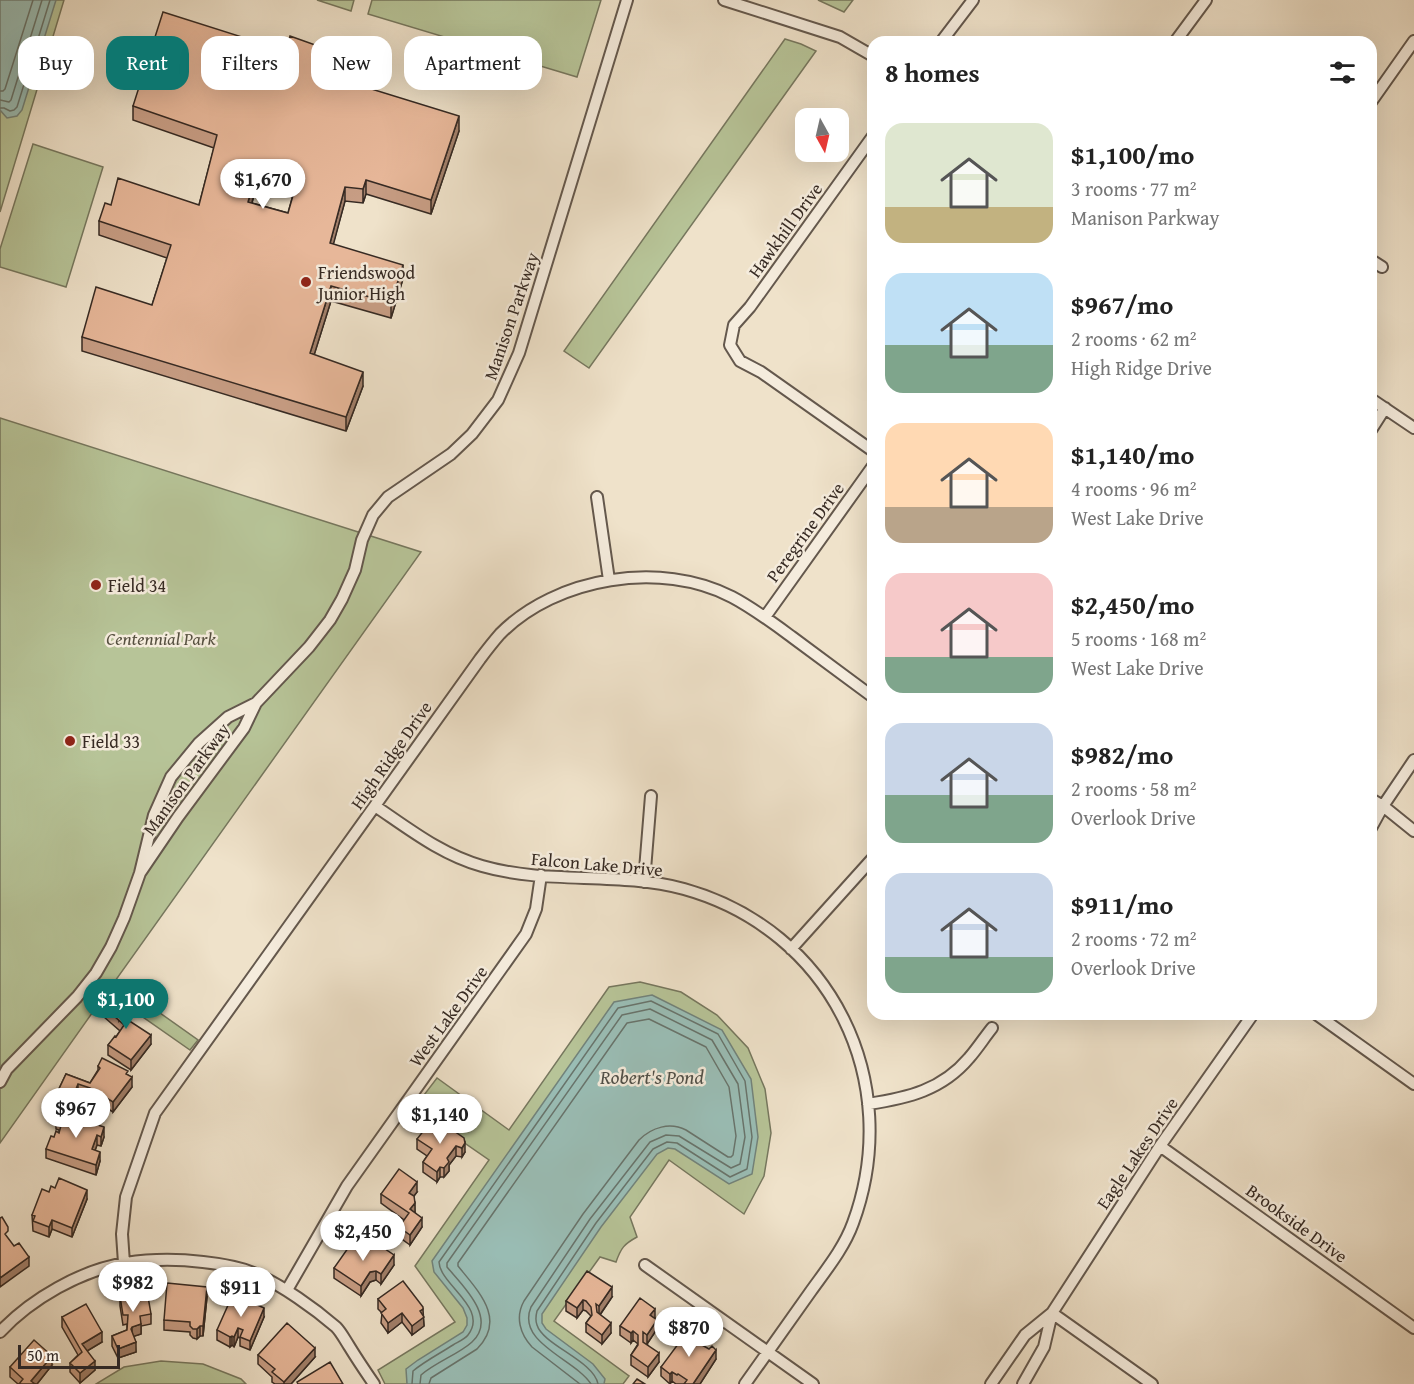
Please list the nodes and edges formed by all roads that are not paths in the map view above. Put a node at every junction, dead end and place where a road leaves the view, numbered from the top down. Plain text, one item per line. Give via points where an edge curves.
1 (627, 0) edge
2 (724, 0) edge
3 (973, 0) edge
4 (1206, 0) edge
5 (946, 36) edge
6 (1179, 36) edge
7 (1414, 41) edge
8 (867, 53) edge
9 (1377, 93) edge
10 (867, 144) edge
11 (1377, 264) edge
12 (1382, 267) dead end
13 (1377, 403) edge
14 (1384, 408) junction
15 (1377, 420) edge
16 (1414, 428) edge
17 (867, 447) edge
18 (867, 474) edge
19 (597, 497) dead end
20 (609, 580) junction
21 (765, 617) junction
22 (867, 693) edge
23 (256, 703) junction
24 (1414, 760) edge
25 (651, 796) dead end
26 (1377, 802) edge
27 (375, 806) junction
28 (1383, 806) junction
29 (1377, 817) edge
30 (1414, 831) edge
31 (867, 865) edge
32 (140, 873) junction
33 (542, 875) junction
34 (644, 882) junction
35 (792, 949) junction
36 (1249, 1020) edge
37 (1324, 1020) edge
38 (992, 1028) dead end
39 (4, 1071) edge
40 (0, 1082) edge
41 (1414, 1084) edge
42 (868, 1104) junction
43 (1160, 1146) junction
44 (124, 1263) junction
45 (645, 1265) dead end
46 (287, 1290) junction
47 (1052, 1313) junction
48 (1414, 1328) edge
49 (0, 1332) edge
50 (769, 1351) junction
51 (374, 1384) edge
52 (745, 1384) edge
53 (813, 1384) edge
54 (991, 1384) edge
55 (1023, 1384) edge
56 (1152, 1384) edge

1 - 23 street, Manison Parkway via 519,353 498,400 451,454 388,497 373,515 355,570 330,620
2 - 8 street via 840,37
3 - 5 street
4 - 6 street
7 - 9 street
10 - 17 street, Hawkhill Drive via 734,325 730,345 740,361
11 - 12 street
13 - 14 street
14 - 15 street
14 - 16 street
18 - 21 street, Peregrine Drive
19 - 20 street
20 - 21 street, High Ridge Drive via 671,578 705,585
20 - 27 street, High Ridge Drive via 547,600 500,634
21 - 22 street, High Ridge Drive
23 - 32 street, Manison Parkway via 244,728
23 - 32 street, Manison Parkway via 228,717 199,743 171,777 154,815
24 - 28 street
25 - 34 street
26 - 28 street
27 - 33 street, Falcon Lake Drive via 450,855 505,872
27 - 44 street, High Ridge Drive via 155,1113 126,1197
28 - 29 street
28 - 30 street
31 - 35 street
32 - 39 street, Manison Parkway via 124,918 96,973
33 - 34 street, Falcon Lake Drive
33 - 46 street, West Lake Drive via 536,909 526,934 347,1186
34 - 35 street, Falcon Lake Drive via 717,900 754,919
35 - 42 street, Falcon Lake Drive via 824,986 854,1039
36 - 43 street, Eagle Lakes Drive
37 - 41 street
38 - 42 street via 968,1060 947,1079 924,1092
39 - 40 street, Manison Parkway
42 - 50 street, Falcon Lake Drive via 867,1166 852,1225 838,1252
43 - 47 street, Eagle Lakes Drive
43 - 48 street, Brookside Drive
44 - 46 street via 188,1260 223,1265 255,1274
44 - 49 street via 61,1286 34,1302
45 - 50 street
46 - 51 street via 337,1329
47 - 54 street, Eagle Lakes Drive via 1025,1335
47 - 55 street, Eagle Lakes Drive via 1044,1347
47 - 56 street
50 - 52 street, Falcon Lake Drive
50 - 53 street

